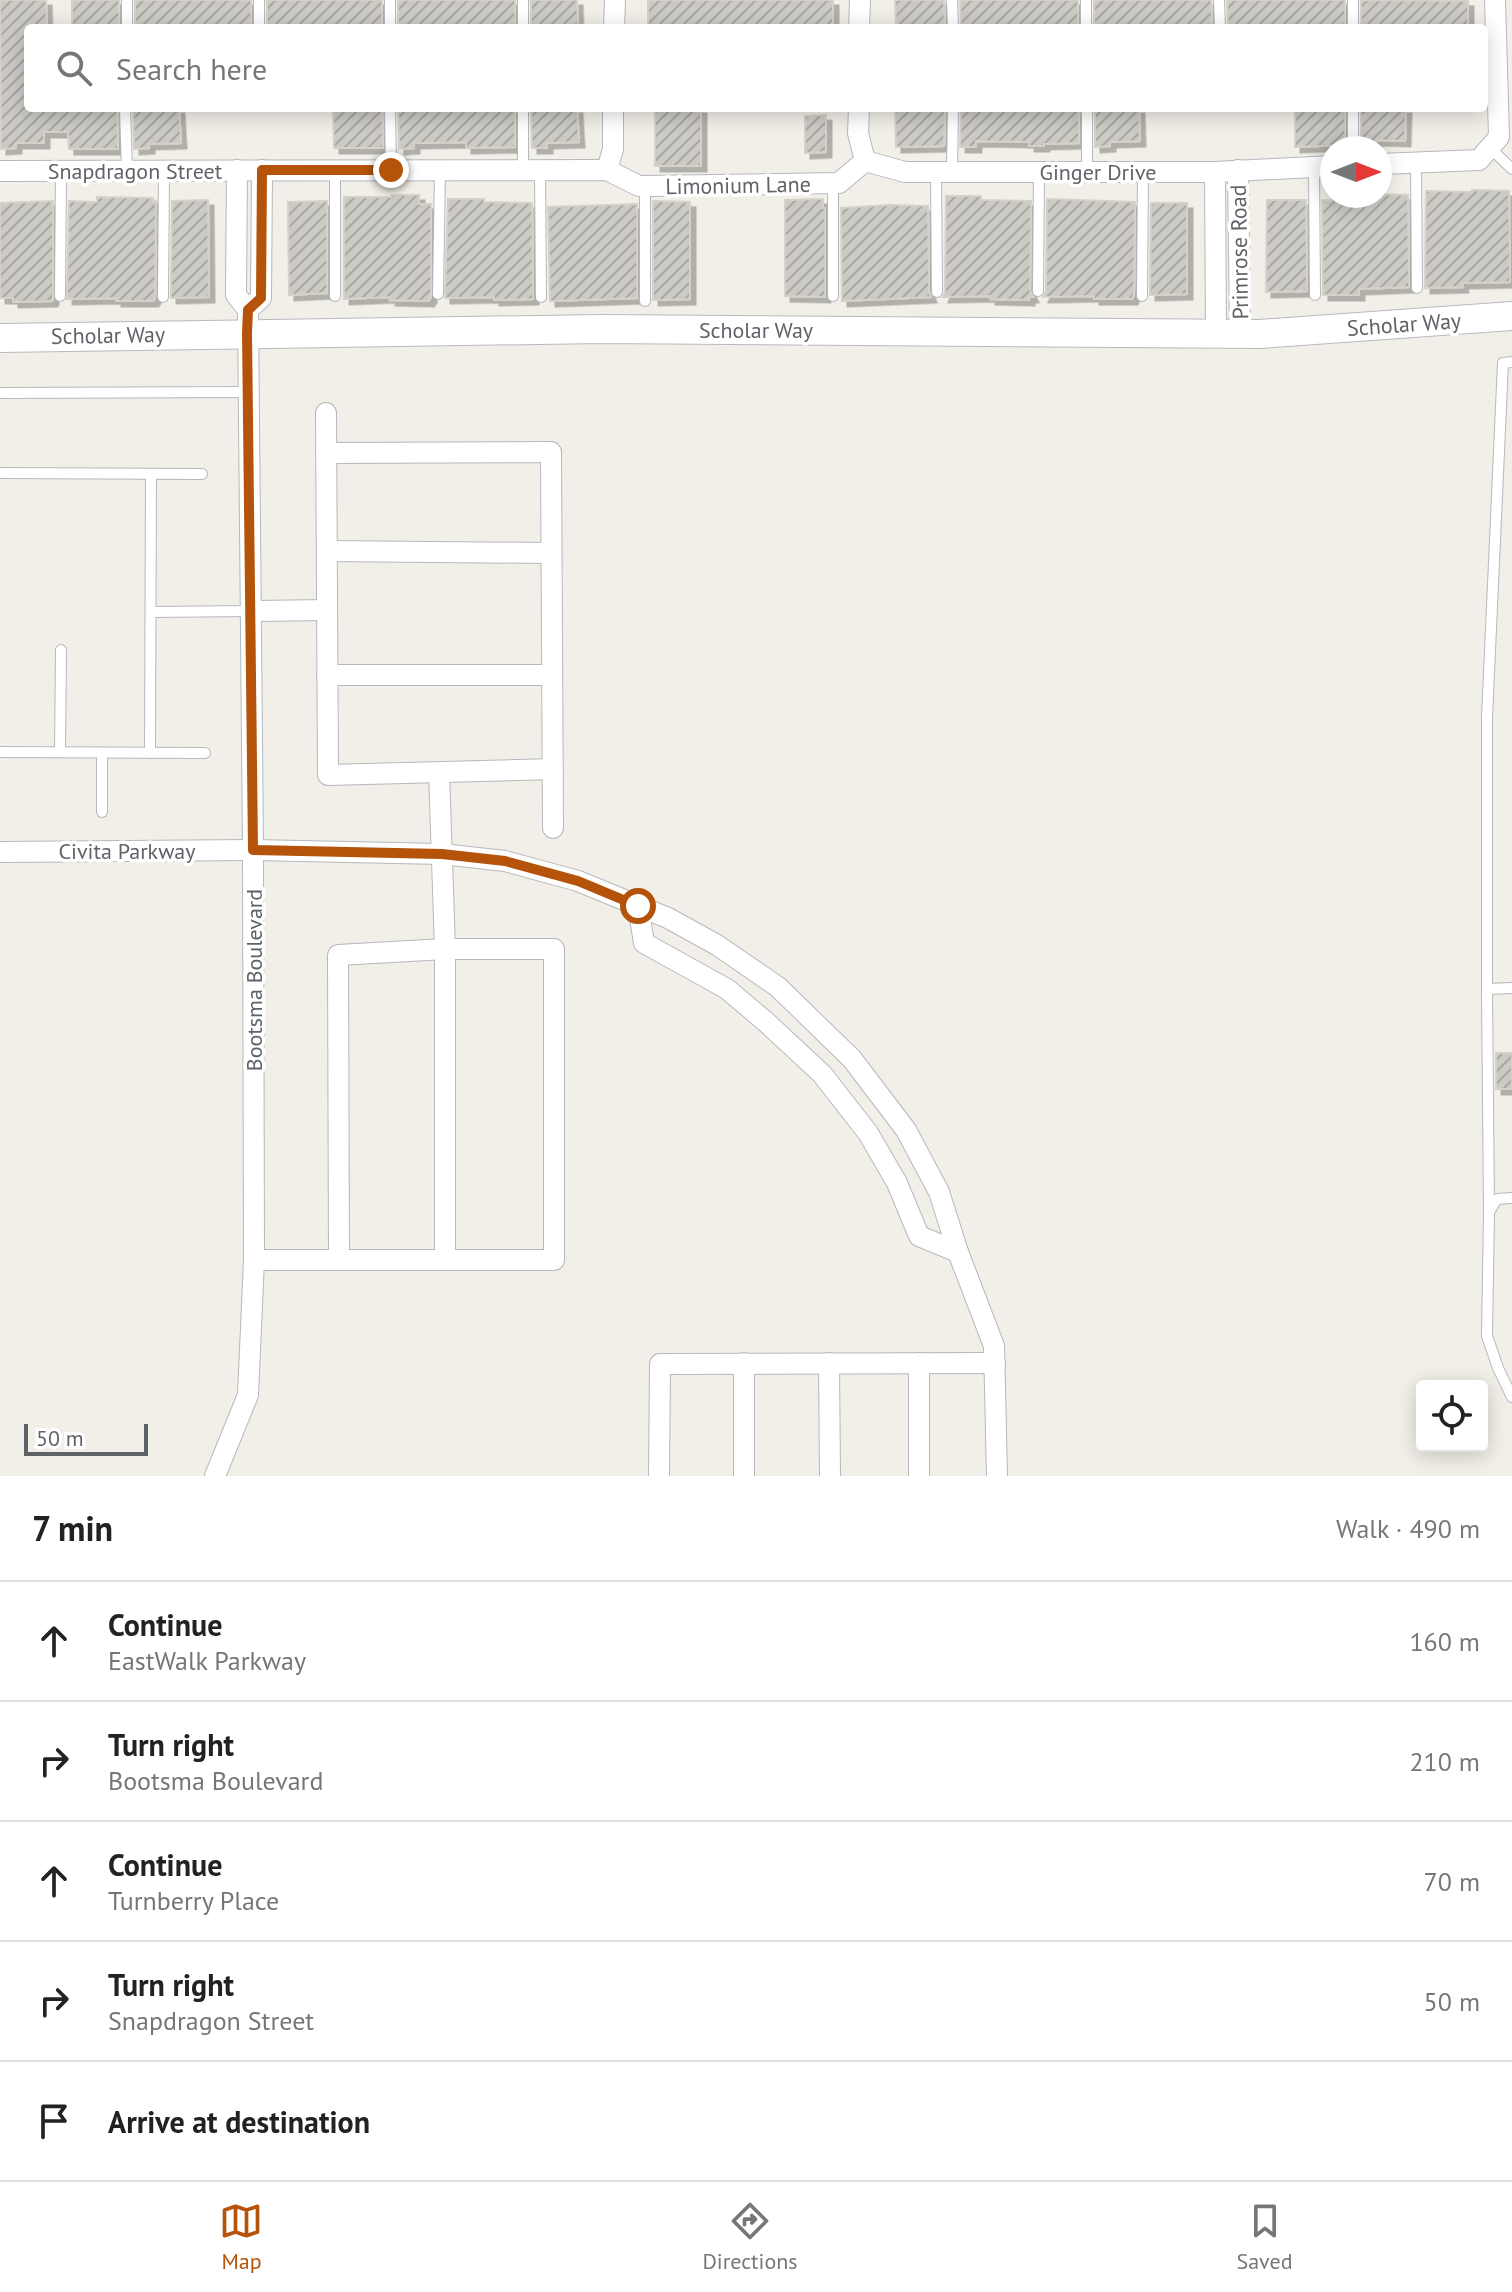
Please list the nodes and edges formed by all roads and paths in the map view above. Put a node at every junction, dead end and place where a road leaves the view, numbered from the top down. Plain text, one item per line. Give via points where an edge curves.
1 (127, 0) edge
2 (259, 0) edge
3 (390, 0) edge
4 (523, 0) edge
5 (615, 0) edge
6 (860, 0) edge
7 (952, 0) edge
8 (1086, 0) edge
9 (1219, 0) edge
10 (1353, 0) edge
11 (1495, 0) edge
12 (127, 24) edge
13 (259, 24) edge
14 (390, 24) edge
15 (523, 24) edge
16 (614, 24) edge
17 (859, 24) edge
18 (953, 24) edge
19 (1086, 24) edge
20 (1220, 24) edge
21 (1353, 24) edge
22 (1498, 53) edge
23 (125, 112) edge
24 (390, 112) edge
25 (524, 112) edge
26 (613, 112) edge
27 (859, 112) edge
28 (952, 112) edge
29 (1087, 112) edge
30 (1353, 112) edge
31 (1353, 136) edge
32 (1485, 154) junction
33 (865, 161) junction
34 (1416, 163) junction
35 (1392, 164) edge
36 (1320, 167) edge
37 (1512, 169) edge
38 (127, 170) junction
39 (237, 170) junction
40 (262, 170) junction
41 (335, 170) junction
42 (391, 170) junction
43 (440, 170) junction
44 (532, 170) junction
45 (607, 170) junction
46 (1238, 170) junction
47 (0, 171) edge
48 (61, 171) junction
49 (164, 171) junction
50 (944, 172) junction
51 (1039, 172) junction
52 (1087, 172) junction
53 (1143, 172) junction
54 (1215, 172) junction
55 (833, 183) junction
56 (645, 186) junction
57 (1320, 208) edge
58 (1417, 288) dead end
59 (1038, 291) dead end
60 (937, 292) dead end
61 (438, 294) dead end
62 (1315, 295) dead end
63 (60, 296) dead end
64 (335, 296) dead end
65 (833, 296) dead end
66 (1142, 296) dead end
67 (163, 297) dead end
68 (541, 297) dead end
69 (645, 301) dead end
70 (1512, 316) edge
71 (248, 321) junction
72 (1228, 334) junction
73 (0, 338) edge
74 (1512, 362) edge
75 (248, 392) junction
76 (0, 393) edge
77 (326, 413) dead end
78 (326, 453) junction
79 (0, 473) edge
80 (151, 474) junction
81 (202, 474) dead end
82 (327, 551) junction
83 (551, 553) junction
84 (327, 610) junction
85 (251, 611) junction
86 (151, 612) junction
87 (61, 650) dead end
88 (327, 675) junction
89 (552, 675) junction
90 (0, 752) edge
91 (60, 752) junction
92 (102, 753) junction
93 (150, 753) junction
94 (205, 753) dead end
95 (553, 769) junction
96 (439, 772) junction
97 (102, 812) dead end
98 (553, 828) dead end
99 (253, 850) junction
100 (0, 852) edge
101 (442, 854) junction
102 (638, 906) junction
103 (445, 949) junction
104 (1512, 988) edge
105 (1487, 989) junction
106 (1512, 1198) edge
107 (1489, 1212) junction
108 (958, 1252) junction
109 (339, 1259) junction
110 (445, 1259) junction
111 (254, 1260) junction
112 (744, 1363) junction
113 (829, 1363) junction
114 (919, 1363) junction
115 (995, 1363) junction
116 (1512, 1397) edge
117 (215, 1476) edge
118 (659, 1476) edge
119 (744, 1476) edge
120 (830, 1476) edge
121 (919, 1476) edge
122 (997, 1476) edge

1 - 12 lane
2 - 13 lane
3 - 14 lane
4 - 15 lane
5 - 16 street
6 - 17 street
7 - 18 lane
8 - 19 lane
9 - 20 lane
10 - 21 lane
11 - 22 street
22 - 32 street via 1499,137
23 - 38 lane
24 - 42 lane
25 - 44 lane
26 - 45 street
27 - 33 street
28 - 50 lane
29 - 52 lane
30 - 31 lane
32 - 34 street
32 - 37 lane
33 - 50 street, Ginger Drive via 905,172
33 - 55 street, Limonium Lane
34 - 35 street
34 - 58 lane
36 - 46 street, Ginger Drive
38 - 48 street, Snapdragon Street
38 - 49 street, Snapdragon Street
39 - 40 street, Snapdragon Street
39 - 49 street, Snapdragon Street
39 - 71 street via 236,295
40 - 41 street, Snapdragon Street
40 - 71 street via 261,298
41 - 42 street, Snapdragon Street
41 - 64 lane
42 - 43 street, Snapdragon Street
43 - 44 street, Snapdragon Street
43 - 61 lane
44 - 45 street, Snapdragon Street
44 - 68 lane
45 - 56 street, Limonium Lane
46 - 54 street, Ginger Drive
46 - 72 street, Primrose Road
47 - 48 street, Snapdragon Street
48 - 63 lane
49 - 67 lane
50 - 51 street, Ginger Drive
50 - 60 lane
51 - 52 street, Ginger Drive
51 - 59 lane
52 - 53 street, Ginger Drive
53 - 54 street, Ginger Drive
53 - 66 lane
54 - 72 street, Primrose Road
55 - 56 street, Limonium Lane
55 - 65 lane
56 - 69 lane
57 - 62 lane
70 - 72 street, Scholar Way
71 - 72 street, Scholar Way
71 - 73 street, Scholar Way
71 - 75 street, Bootsma Boulevard
74 - 105 lane via 1503,363 1487,717
75 - 76 lane
75 - 85 street, Bootsma Boulevard
77 - 78 street
78 - 82 street
78 - 83 street via 551,452
79 - 80 lane
80 - 81 lane
80 - 86 lane
82 - 83 street
82 - 84 street
83 - 89 street
84 - 85 street
84 - 88 street
85 - 86 lane
85 - 99 street, Bootsma Boulevard
86 - 93 lane
87 - 91 lane
88 - 89 street
88 - 96 street via 328,775
89 - 95 street
90 - 91 lane
91 - 92 lane
92 - 93 lane
92 - 97 lane
93 - 94 lane
95 - 96 street
95 - 98 street
96 - 101 street
99 - 100 street, Civita Parkway
99 - 101 street, Civita Parkway
99 - 111 street, Bootsma Boulevard
101 - 102 street, Civita Parkway via 505,861 578,881
101 - 103 street
102 - 108 street, Civita Parkway via 717,945 778,987 852,1059 906,1130 939,1192
102 - 108 street via 644,943 727,989 822,1074 868,1133 919,1236
103 - 109 street via 338,955
103 - 110 street
103 - 110 street via 554,949 554,1260
104 - 105 lane
105 - 107 lane
106 - 107 lane via 1497,1199
107 - 116 lane via 1487,1336
108 - 115 street, Civita Parkway via 994,1346
109 - 110 street
109 - 111 street
111 - 117 street, Bootsma Boulevard via 248,1395
112 - 113 street
112 - 118 street via 660,1364
112 - 119 street
113 - 114 street
113 - 120 street
114 - 115 street
114 - 121 street
115 - 122 street, Civita Parkway

